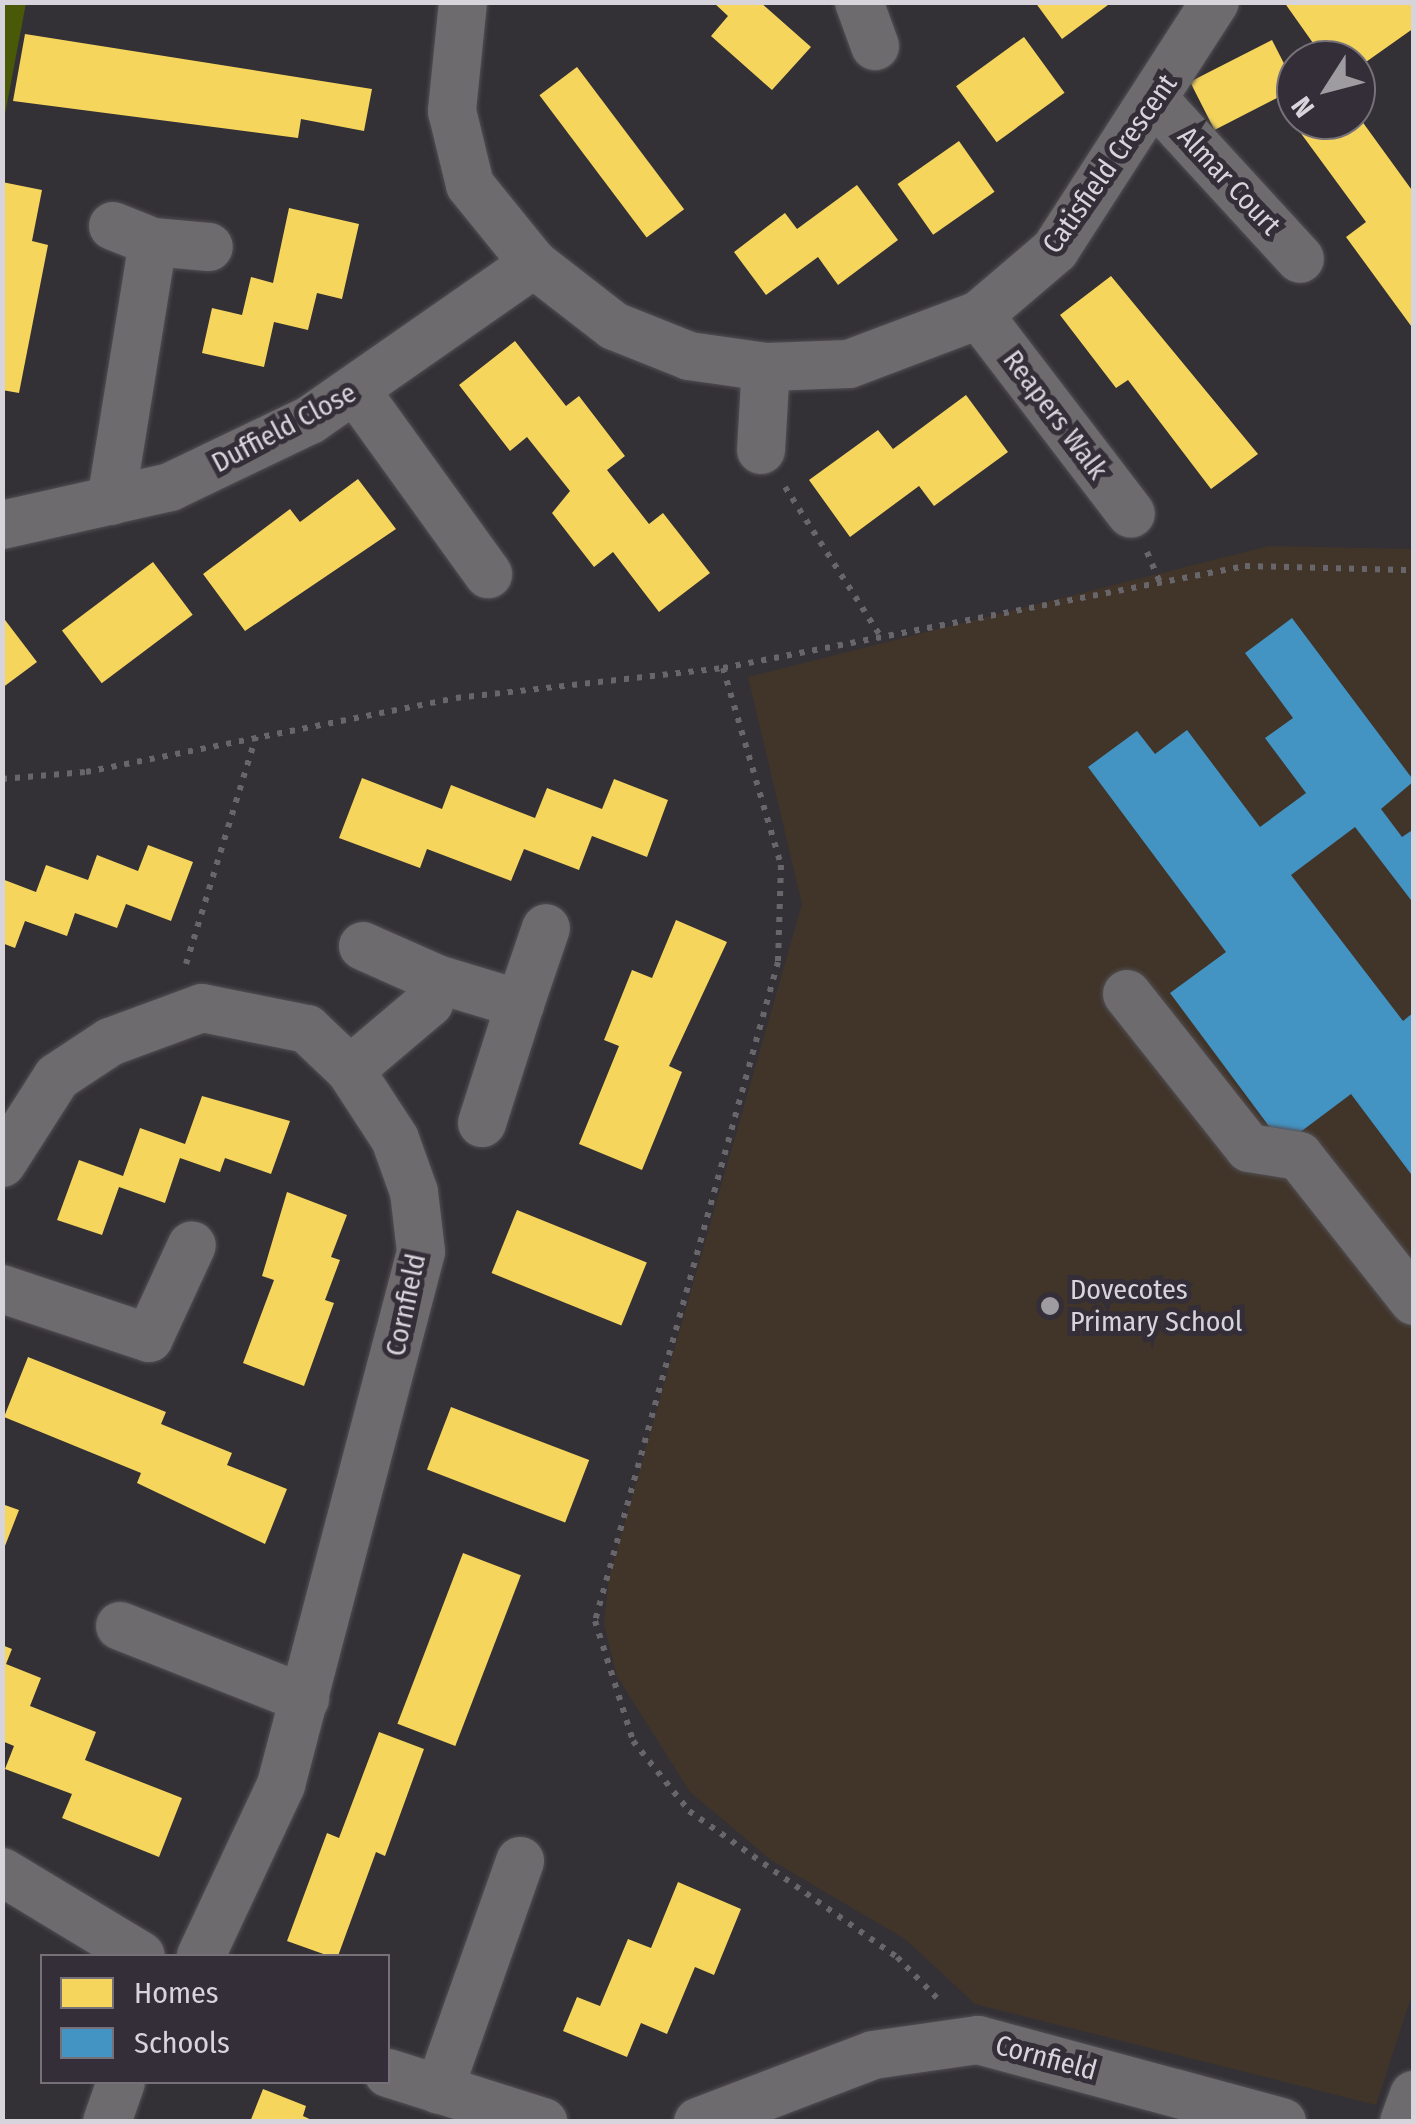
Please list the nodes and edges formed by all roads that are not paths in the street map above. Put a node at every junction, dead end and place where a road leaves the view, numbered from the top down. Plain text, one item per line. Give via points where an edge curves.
1 (463, 2) edge
2 (1214, 2) edge
3 (1158, 104) junction
4 (209, 247) dead end
5 (1300, 259) dead end
6 (534, 264) junction
7 (979, 315) junction
8 (766, 367) junction
9 (356, 390) junction
10 (760, 450) road end
11 (111, 502) junction
12 (1131, 514) dead end
13 (2, 525) edge
14 (488, 574) dead end
15 (546, 928) dead end
16 (363, 946) dead end
17 (437, 979) junction
18 (1127, 994) dead end
19 (520, 1004) junction
20 (350, 1070) junction
21 (15, 1110) edge
22 (482, 1123) dead end
23 (2, 1163) edge
24 (192, 1245) dead end
25 (2, 1288) edge
26 (1414, 1301) edge
27 (120, 1626) dead end
28 (305, 1700) junction
29 (520, 1860) dead end
30 (2, 1872) edge
31 (139, 1954) edge
32 (202, 1954) edge
33 (390, 2075) edge
34 (120, 2084) edge
35 (439, 2090) junction
36 (1414, 2094) edge
37 (107, 2122) edge
38 (543, 2122) edge
39 (698, 2122) edge
40 (1282, 2122) edge
41 (1404, 2122) edge

1 - 6 street, Catisfield Crescent via 452,111 470,184
2 - 3 street, Catisfield Crescent
3 - 5 street, Almar Court
3 - 7 street, Catisfield Crescent via 1055,250
4 - 11 street via 133,234
6 - 8 street, Catisfield Crescent via 614,326 689,356
6 - 9 street, Duffield Close
7 - 8 street, Catisfield Crescent via 849,364
7 - 12 street, Reapers Walk
8 - 10 street
9 - 11 street, Duffield Close via 170,487
9 - 14 street
11 - 13 street, Duffield Close
15 - 19 street
16 - 17 street
17 - 19 street
17 - 20 street via 429,1004
18 - 26 street via 1250,1148 1299,1156
19 - 22 street
20 - 21 street, Cornfield via 307,1029 255,1011 170,1016 58,1078
20 - 28 street, Cornfield via 395,1139 421,1252
21 - 23 street, Cornfield
24 - 25 street via 149,1338
27 - 28 street
28 - 32 street, Cornfield via 281,1785
29 - 35 street
30 - 31 street
33 - 35 street
34 - 37 street
35 - 38 street
36 - 41 street
39 - 40 street, Cornfield via 873,2055 978,2040

